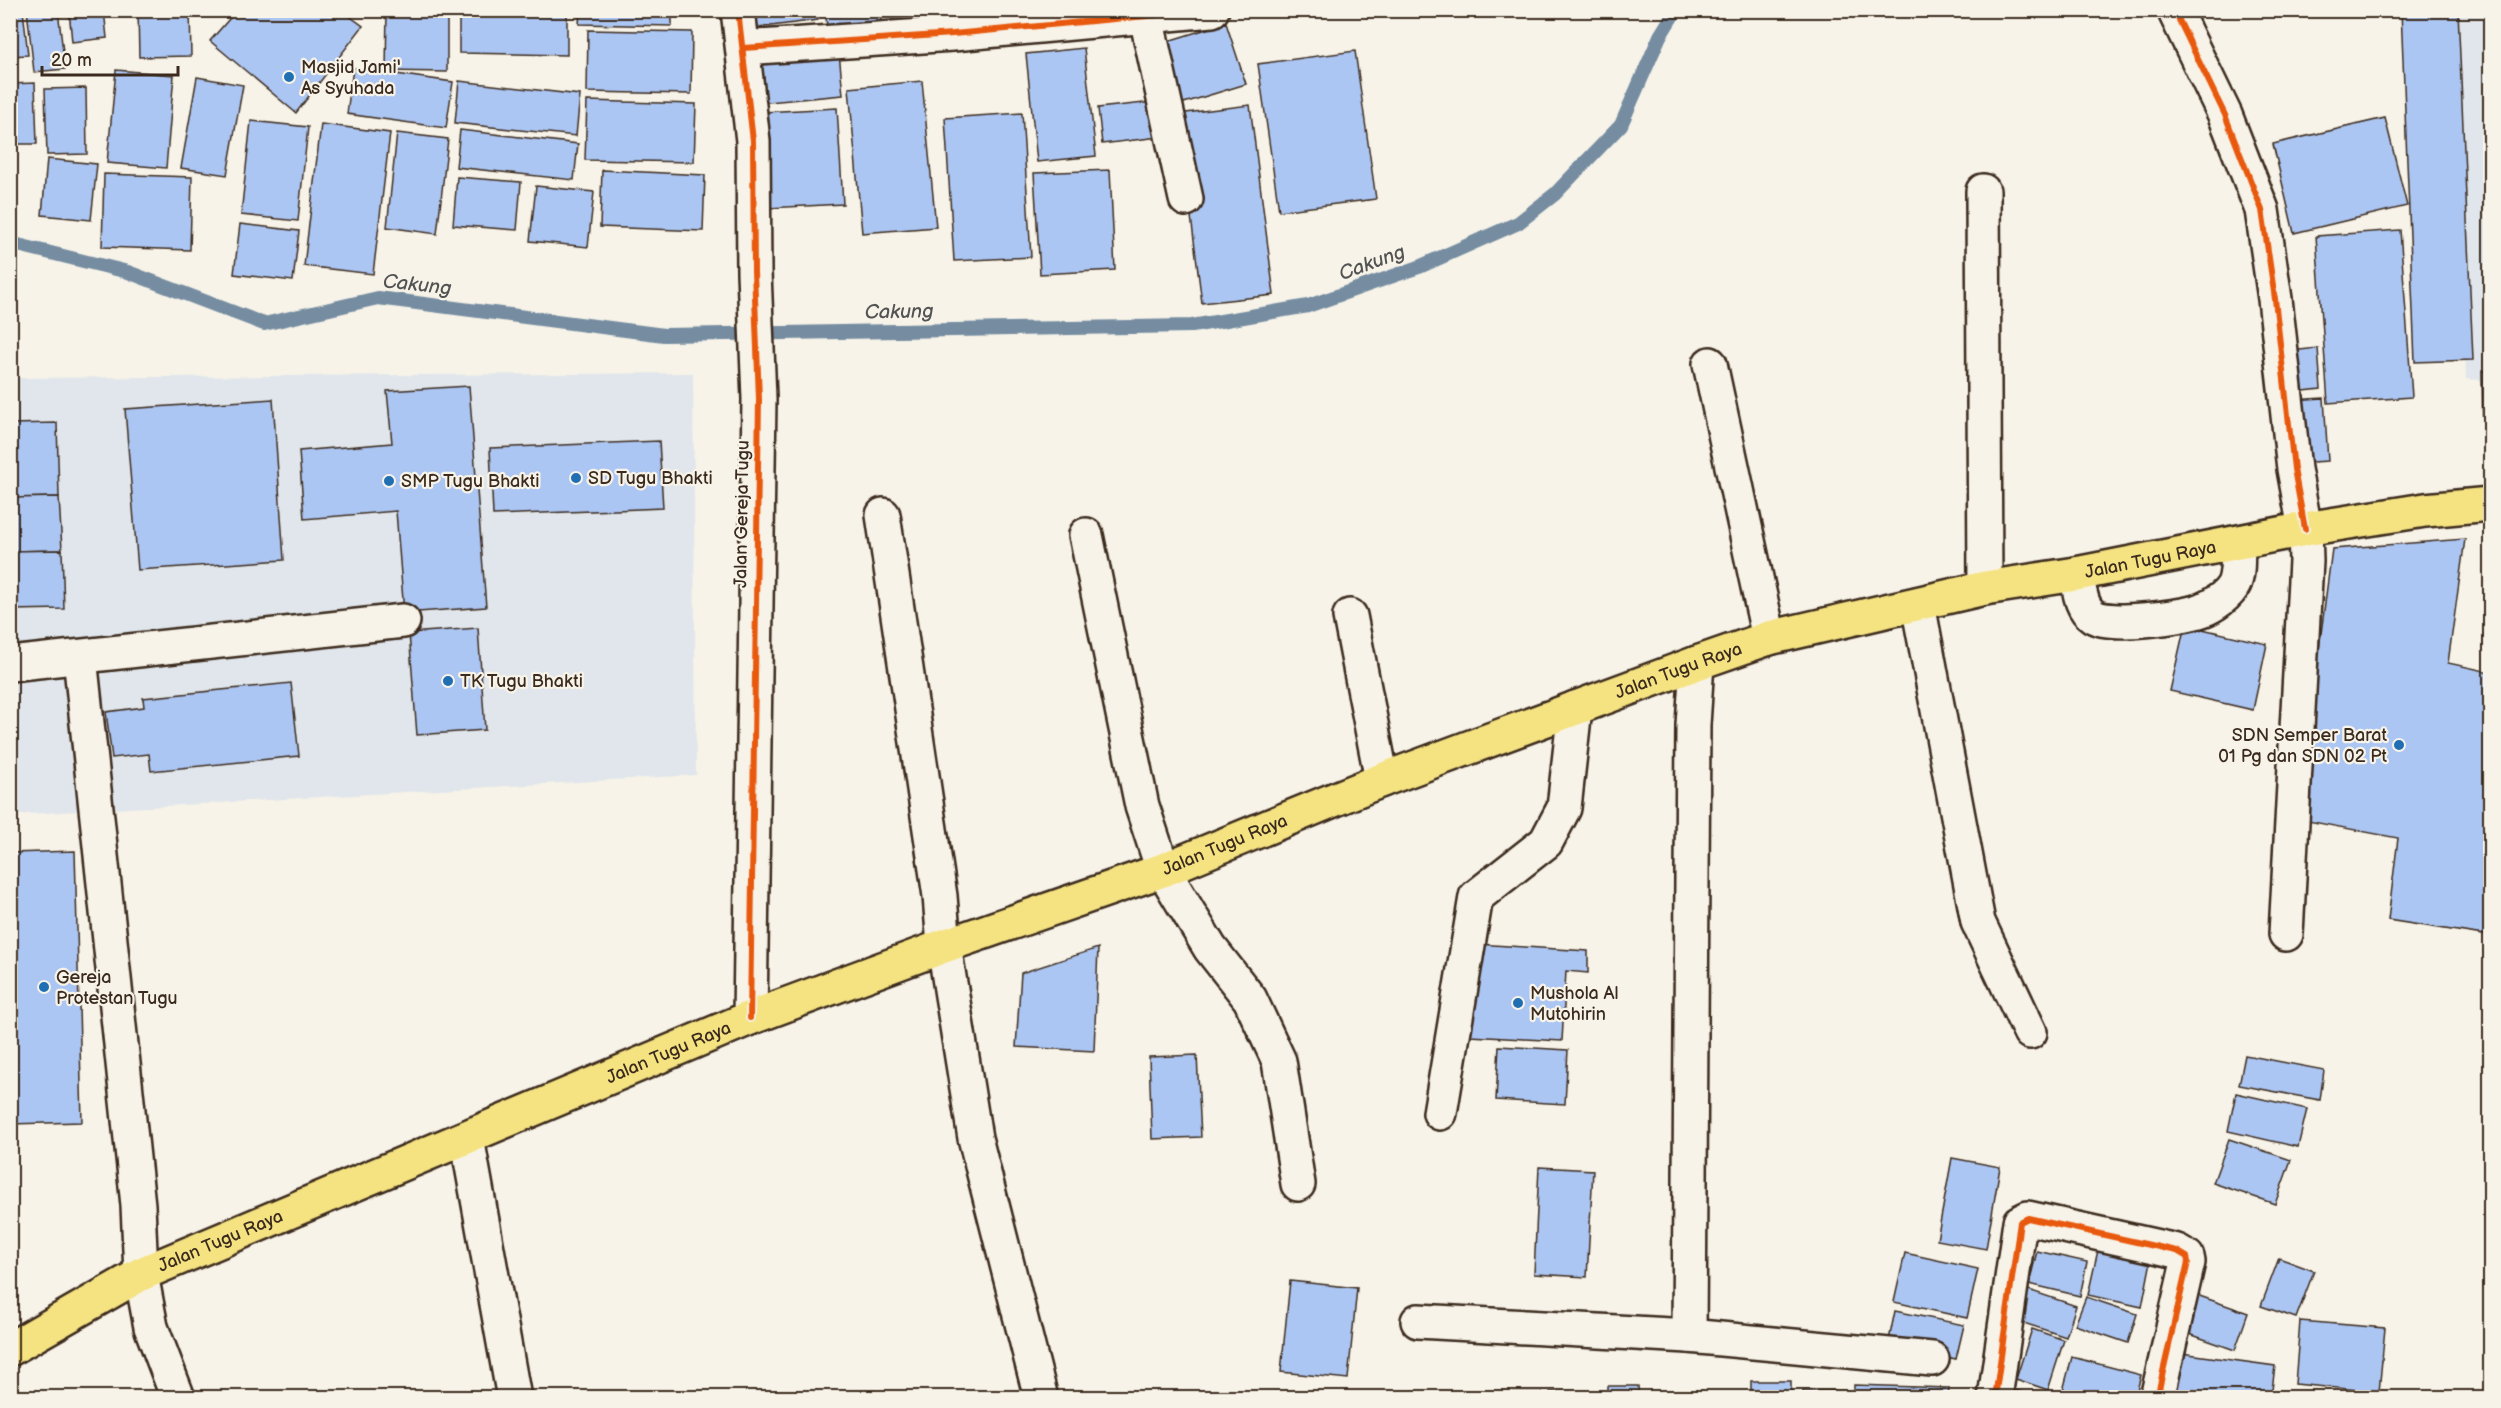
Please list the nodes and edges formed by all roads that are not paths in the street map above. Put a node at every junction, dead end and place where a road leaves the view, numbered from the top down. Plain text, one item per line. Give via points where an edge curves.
1 (738, 10) edge
2 (1212, 10) edge
3 (2176, 14) dead end
4 (1146, 17) junction
5 (742, 48) junction
6 (1983, 191) dead end
7 (1186, 199) dead end
8 (1710, 364) dead end
9 (2490, 504) edge
10 (883, 515) dead end
11 (2305, 529) junction
12 (1086, 535) dead end
13 (2238, 543) junction
14 (2076, 574) junction
15 (1985, 588) junction
16 (1918, 604) junction
17 (1350, 616) dead end
18 (402, 621) dead end
19 (1769, 638) junction
20 (81, 657) junction
21 (1697, 663) junction
22 (10, 664) edge
23 (1575, 708) junction
24 (1382, 780) junction
25 (1163, 870) junction
26 (2286, 934) dead end
27 (944, 946) junction
28 (750, 1018) junction
29 (2030, 1032) dead end
30 (1440, 1113) dead end
31 (467, 1138) junction
32 (1298, 1184) dead end
33 (141, 1274) junction
34 (1418, 1321) dead end
35 (1689, 1336) junction
36 (10, 1349) edge
37 (1932, 1359) dead end
38 (178, 1398) edge
39 (514, 1398) edge
40 (1041, 1398) edge
41 (1995, 1398) edge
42 (2157, 1398) edge

1 - 5 street, Jalan Gereja Tugu
2 - 4 street
3 - 11 street via 2225,115 2262,210
4 - 5 street
4 - 7 street
5 - 28 street, Jalan Gereja Tugu via 753,141 759,399
6 - 15 street
8 - 19 street
9 - 11 main road, Jalan Tugu Raya
10 - 27 street via 940,896
11 - 13 main road, Jalan Tugu Raya
11 - 26 street
12 - 25 street via 1142,806
13 - 14 main road, Jalan Tugu Raya
13 - 14 street via 2235,583 2225,596 2203,610 2135,621 2107,621 2084,608
14 - 15 main road, Jalan Tugu Raya
15 - 16 main road, Jalan Tugu Raya
16 - 19 main road, Jalan Tugu Raya
16 - 29 street via 1978,922
17 - 24 street
18 - 20 street
19 - 21 main road, Jalan Tugu Raya
20 - 22 street
20 - 33 street via 138,1205
21 - 23 main road, Jalan Tugu Raya
21 - 35 street via 1693,725
23 - 24 main road, Jalan Tugu Raya
23 - 30 street via 1564,808 1546,842 1476,897
24 - 25 main road, Jalan Tugu Raya
25 - 27 main road, Jalan Tugu Raya
25 - 32 street via 1210,948 1250,999 1279,1061
27 - 28 main road, Jalan Tugu Raya
27 - 40 street via 975,1138
28 - 31 main road, Jalan Tugu Raya
31 - 33 main road, Jalan Tugu Raya
31 - 39 street
33 - 36 main road, Jalan Tugu Raya
33 - 38 street via 151,1327
34 - 35 street
35 - 37 street
41 - 42 street via 2020,1222 2028,1218 2176,1251 2187,1257

